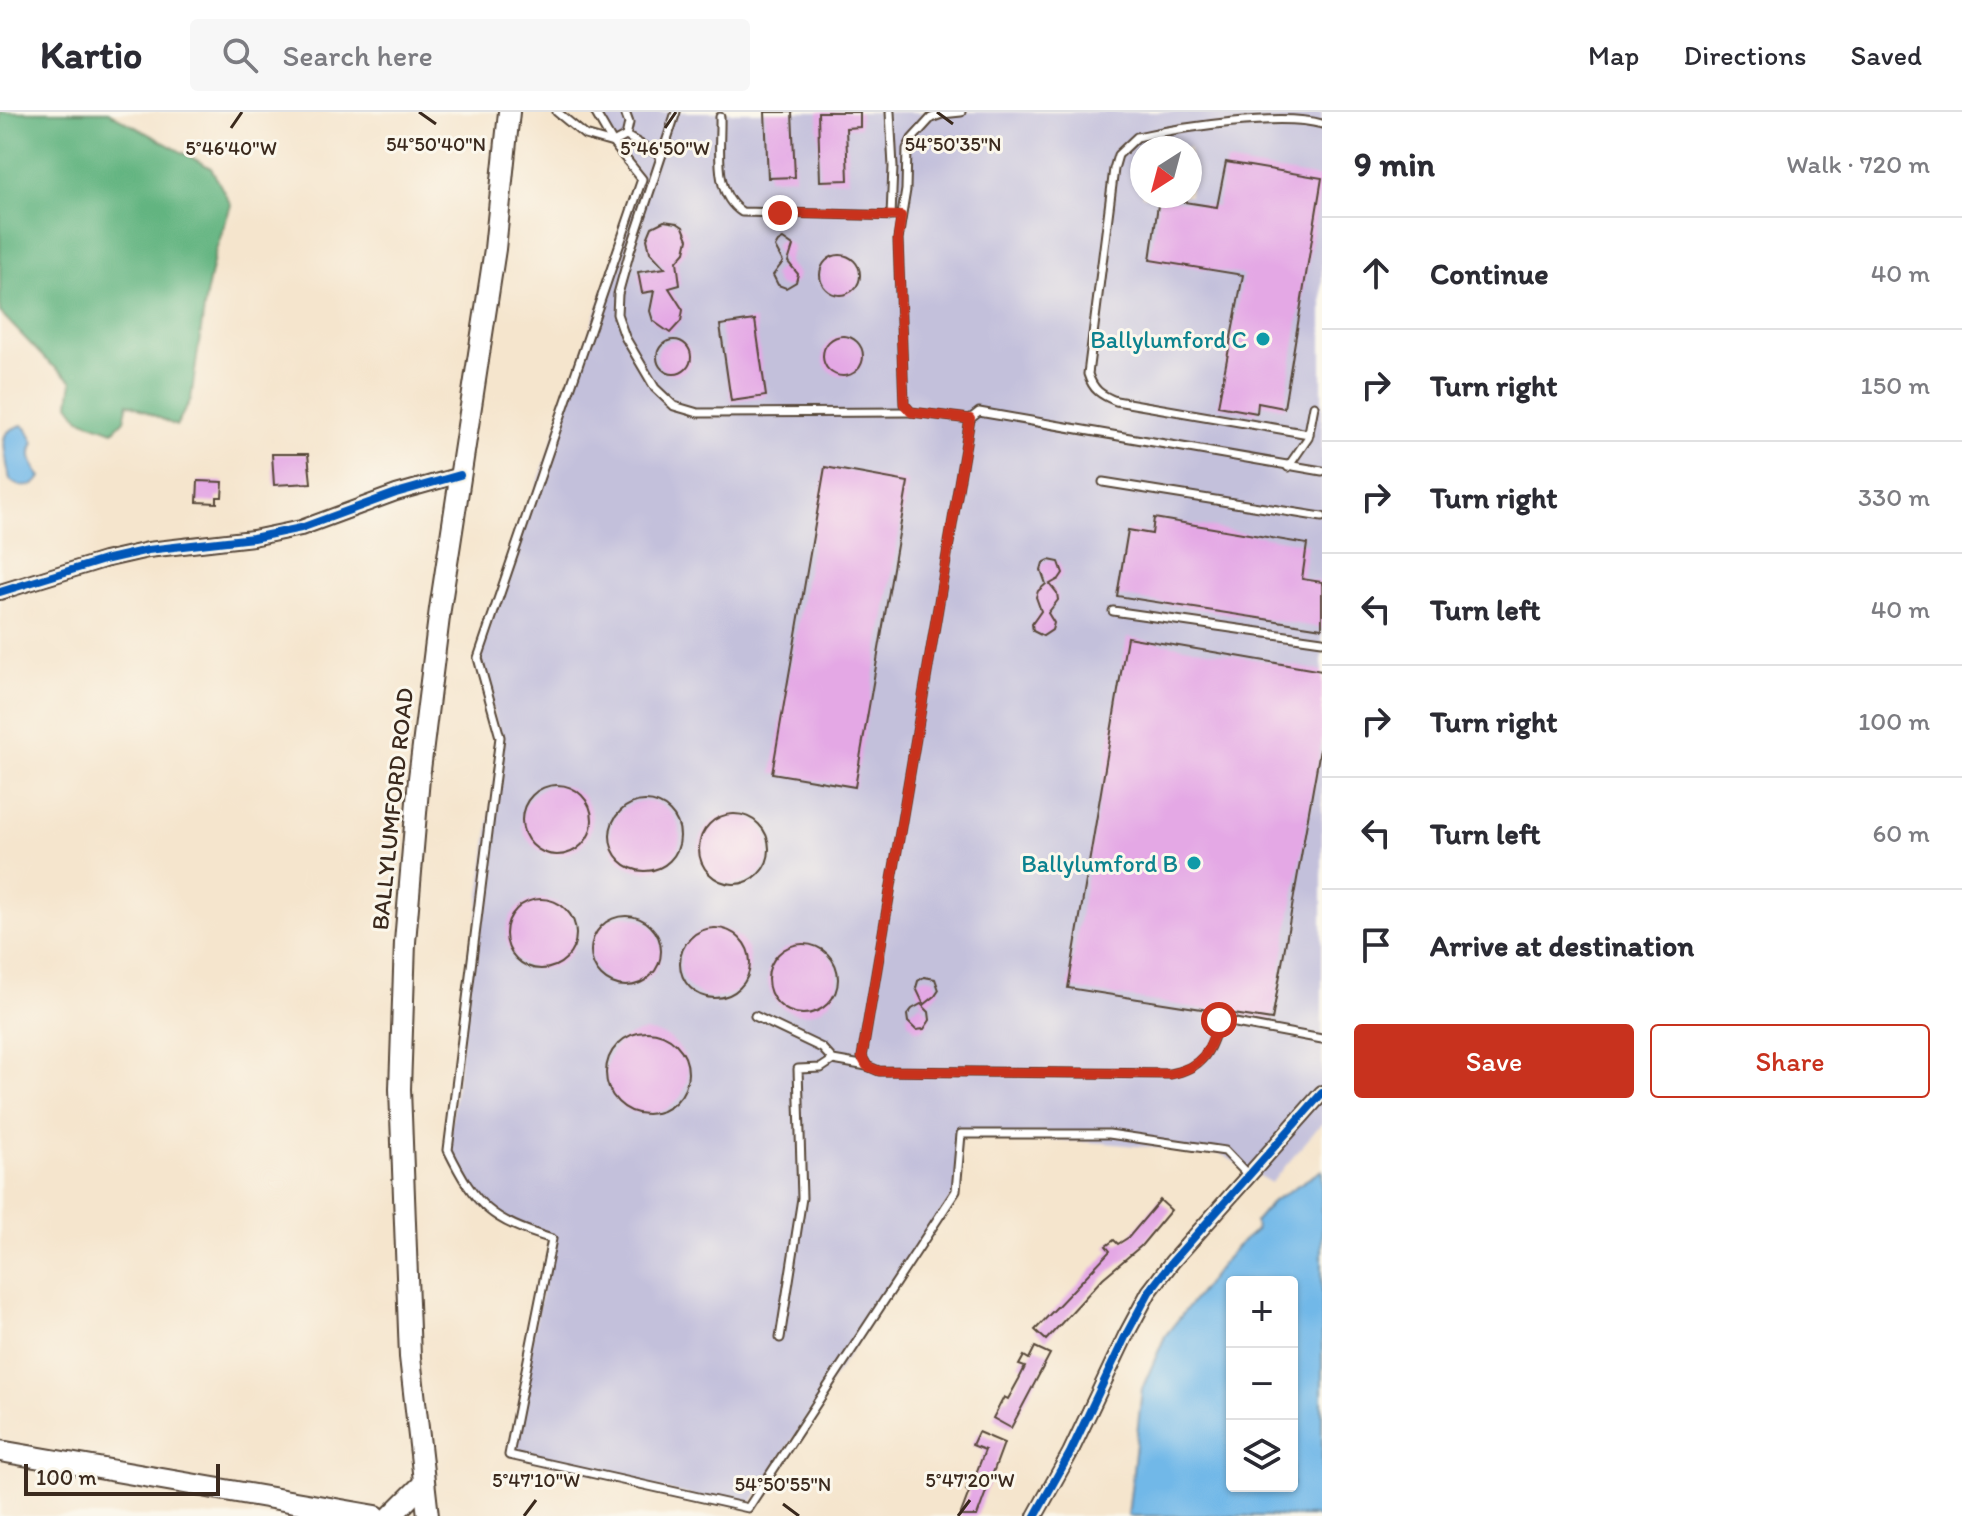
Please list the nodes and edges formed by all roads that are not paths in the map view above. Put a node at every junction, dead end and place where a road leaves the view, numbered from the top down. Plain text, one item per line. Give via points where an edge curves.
1 (509, 112) edge
2 (557, 112) edge
3 (595, 112) edge
4 (625, 112) edge
5 (676, 112) edge
6 (890, 112) edge
7 (961, 112) edge
8 (720, 117) dead end
9 (1322, 124) edge
10 (626, 136) junction
11 (613, 143) junction
12 (661, 156) junction
13 (891, 216) junction
14 (901, 216) junction
15 (1314, 406) dead end
16 (911, 412) junction
17 (970, 419) junction
18 (1309, 434) junction
19 (1288, 467) junction
20 (1322, 471) edge
21 (460, 475) junction
22 (1103, 482) dead end
23 (1322, 517) edge
24 (0, 592) edge
25 (1113, 611) dead end
26 (1322, 641) edge
27 (755, 1016) dead end
28 (1322, 1039) edge
29 (833, 1060) junction
30 (867, 1066) junction
31 (1322, 1093) edge
32 (1248, 1175) junction
33 (780, 1338) dead end
34 (0, 1451) edge
35 (424, 1483) junction
36 (349, 1513) edge
37 (1041, 1513) edge
38 (376, 1516) edge
39 (391, 1516) edge
40 (428, 1516) edge

1 - 21 main road, BALLYLUMFORD ROAD via 495,249
2 - 11 lane via 585,135
3 - 11 lane
4 - 10 lane
5 - 12 lane
6 - 13 lane
7 - 14 lane via 931,118 912,139
8 - 13 lane via 722,183 742,212
9 - 18 lane via 1268,114 1137,137 1124,147 1114,169 1088,374 1092,387 1116,401
10 - 11 lane
10 - 12 lane
11 - 32 lane via 642,179 478,658 500,737 448,1150 481,1205 514,1227 552,1239 509,1455 748,1508 956,1191 961,1134 1109,1134 1225,1151
12 - 16 lane via 618,294 617,314 655,388 674,406 708,413
13 - 14 lane
14 - 16 lane via 904,404
15 - 18 lane
16 - 17 lane
17 - 19 lane via 979,412 1036,420
17 - 30 lane via 862,1057
18 - 19 lane
19 - 20 lane
21 - 24 street via 301,528 148,550
21 - 35 main road, BALLYLUMFORD ROAD via 419,778 402,1019 410,1357
22 - 23 lane
25 - 26 lane
27 - 29 lane via 822,1048
28 - 30 lane via 1219,1020 1205,1057 1187,1071 1170,1074 879,1071
29 - 30 lane
29 - 33 lane via 821,1068 798,1069 802,1198
31 - 32 street
32 - 37 street via 1149,1292
34 - 36 main road
35 - 39 main road
35 - 40 main road, BALLYLUMFORD ROAD
36 - 38 main road

